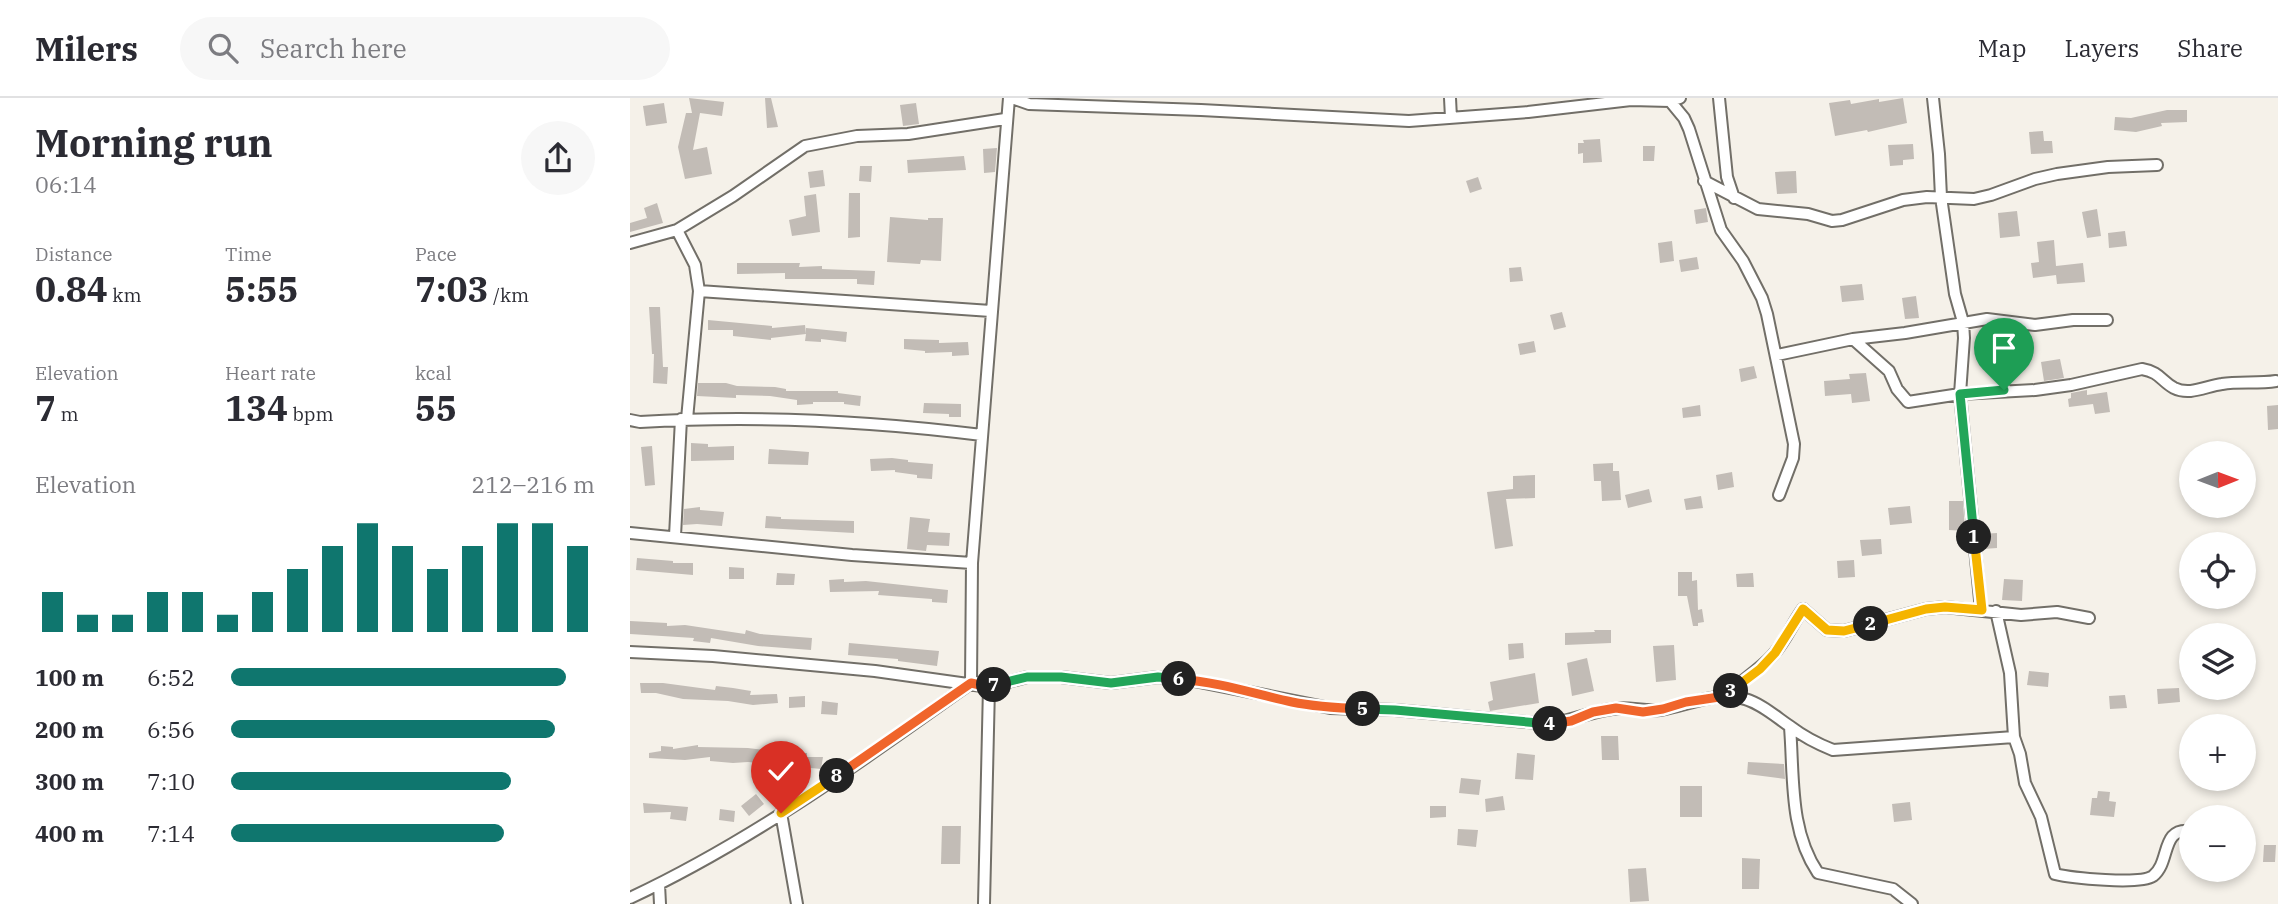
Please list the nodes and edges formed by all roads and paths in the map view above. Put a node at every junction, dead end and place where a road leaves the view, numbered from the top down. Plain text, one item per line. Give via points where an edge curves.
1 (1010, 98) edge
2 (1450, 98) edge
3 (1719, 98) edge
4 (1933, 98) edge
5 (1675, 100) edge
6 (1451, 118) junction
7 (1005, 119) junction
8 (2157, 166) dead end
9 (1704, 181) junction
10 (1941, 197) junction
11 (1734, 198) junction
12 (677, 230) junction
13 (630, 243) edge
14 (699, 292) junction
15 (990, 311) junction
16 (2107, 320) dead end
17 (1963, 323) junction
18 (1853, 339) junction
19 (1777, 355) junction
20 (2276, 381) edge
21 (1960, 394) junction
22 (684, 419) junction
23 (630, 420) edge
24 (982, 435) junction
25 (1779, 495) dead end
26 (630, 533) edge
27 (676, 536) junction
28 (972, 563) junction
29 (1982, 610) junction
30 (1996, 611) junction
31 (2089, 618) dead end
32 (630, 652) edge
33 (971, 683) junction
34 (989, 687) junction
35 (1726, 696) junction
36 (1790, 727) junction
37 (2014, 737) junction
38 (781, 813) junction
39 (2179, 832) edge
40 (659, 884) junction
41 (630, 898) edge
42 (660, 904) edge
43 (797, 904) edge
44 (984, 904) edge
45 (1912, 904) edge

1 - 6 street via 1029,104 1409,121
1 - 7 street
2 - 6 street
3 - 11 street via 1727,177
4 - 10 street
5 - 6 street via 1631,100
5 - 9 street
7 - 12 street via 805,146
7 - 15 street
8 - 10 street via 2087,169 2035,179 1974,199
9 - 11 street
9 - 19 street via 1721,230 1762,298
10 - 11 street via 1903,200 1832,220 1758,209
10 - 17 street
12 - 13 street
12 - 14 street via 695,265
14 - 15 street
14 - 22 street
15 - 24 street
16 - 17 street
17 - 18 street
17 - 21 street
18 - 19 street
18 - 21 street via 1889,371 1908,402
19 - 25 street via 1794,444
20 - 21 street via 2223,383 2187,391 2142,369 2035,390
21 - 29 street
22 - 23 street
22 - 24 street via 847,423
22 - 27 street
24 - 28 street
26 - 27 street
27 - 28 street
28 - 33 street
29 - 30 street
29 - 35 street via 1926,609 1844,631 1827,630 1803,609 1775,653
30 - 31 street via 2021,615 2057,612
30 - 37 street via 2010,673
32 - 33 street via 713,656
33 - 34 street
33 - 38 street
34 - 35 street via 1027,677 1111,683 1158,677 1330,708 1549,724 1616,708 1643,712
34 - 44 street
35 - 36 street via 1759,705
36 - 37 street via 1833,750
36 - 45 street via 1793,800 1806,856 1818,873 1893,889
37 - 39 street via 2055,874 2142,880 2161,867 2170,837
38 - 40 street
38 - 43 street
40 - 41 street
40 - 42 street

